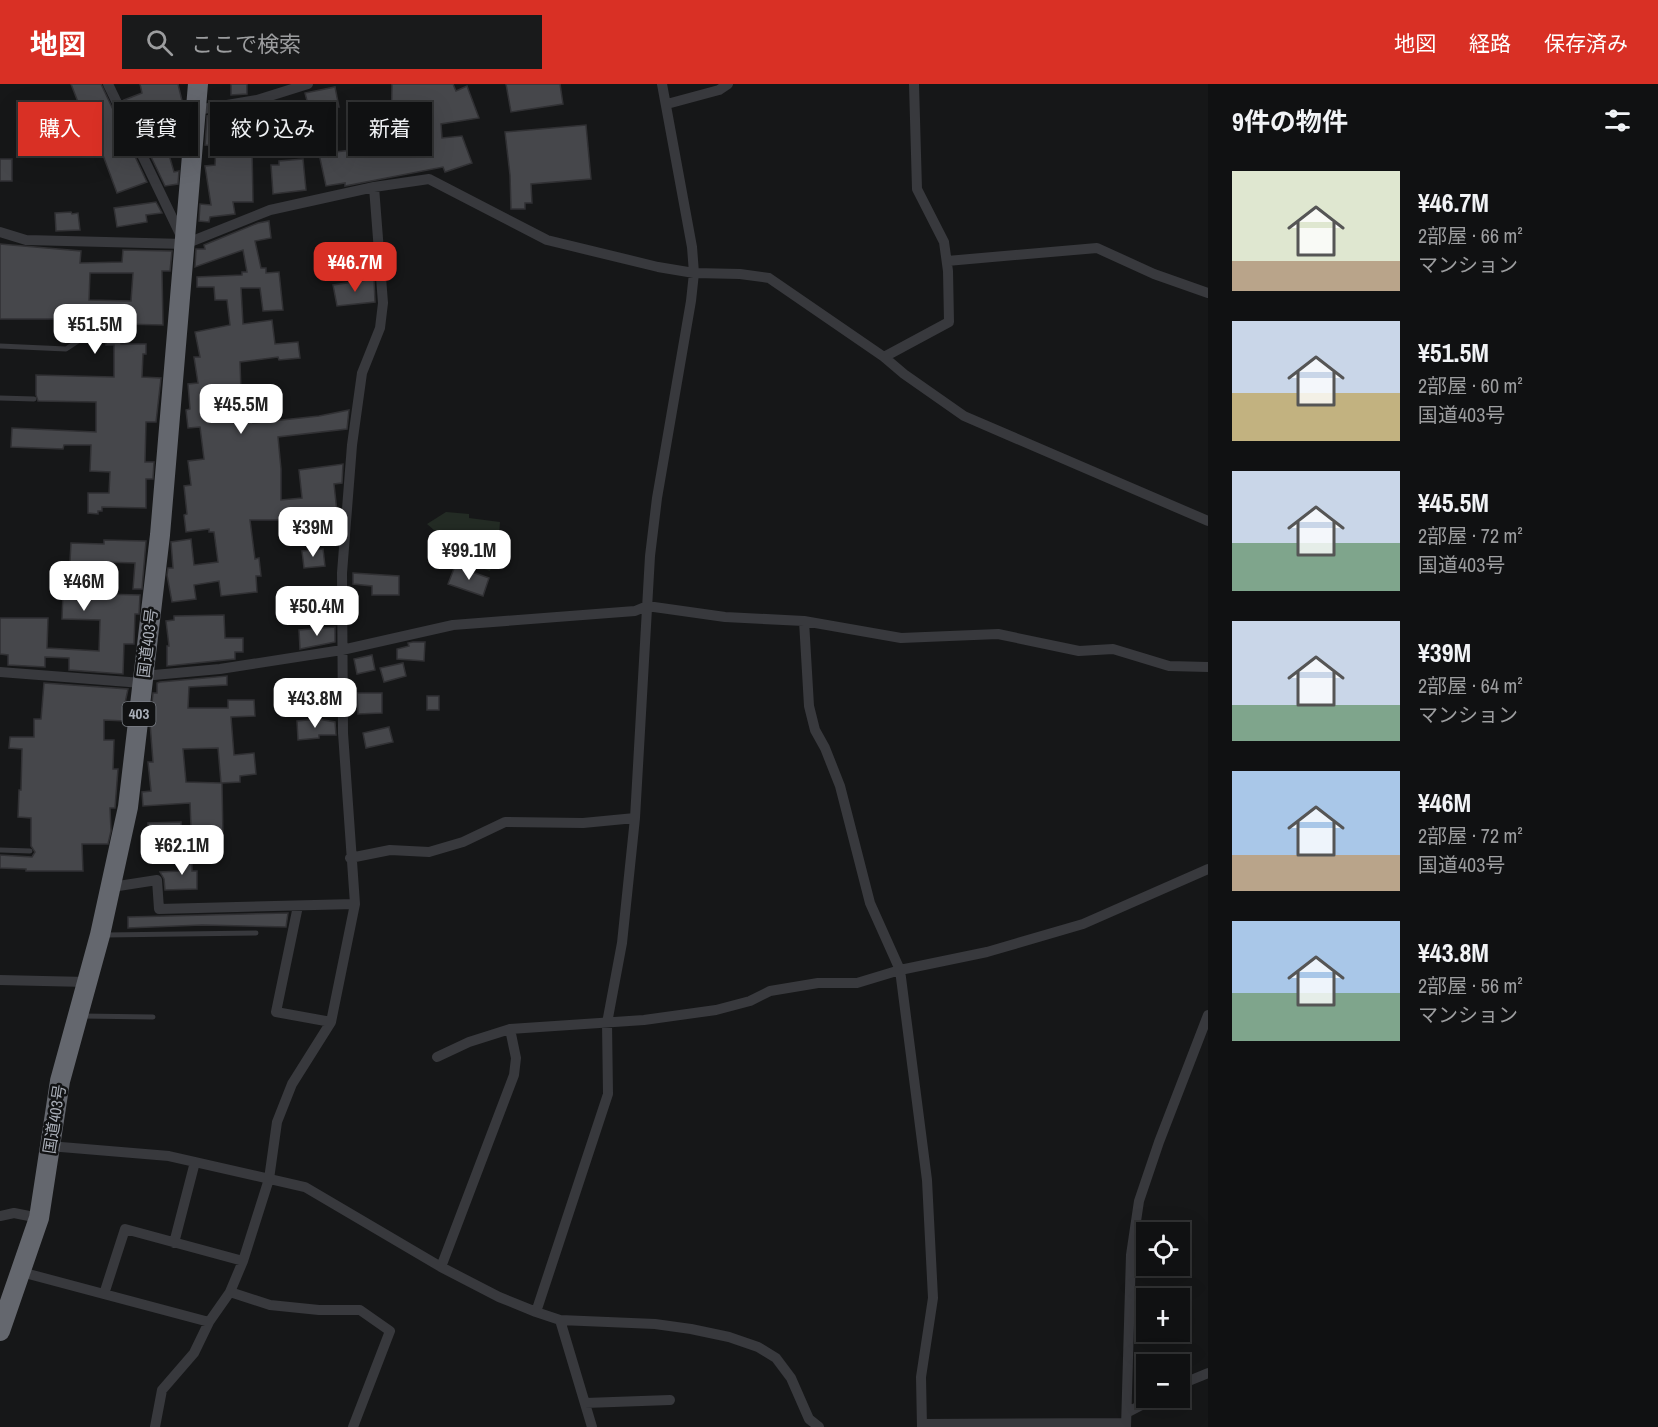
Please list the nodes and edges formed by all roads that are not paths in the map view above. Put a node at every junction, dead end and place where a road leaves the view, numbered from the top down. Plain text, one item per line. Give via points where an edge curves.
1 (108, 84) edge
2 (198, 84) edge
3 (308, 84) edge
4 (662, 84) edge
5 (728, 84) edge
6 (914, 84) edge
7 (197, 102) edge
8 (667, 104) junction
9 (198, 110) edge
10 (193, 156) edge
11 (374, 187) junction
12 (0, 231) edge
13 (185, 244) junction
14 (946, 261) junction
15 (694, 273) junction
16 (1208, 293) edge
17 (95, 330) dead end
18 (0, 346) edge
19 (884, 357) junction
20 (0, 398) edge
21 (34, 399) dead end
22 (1208, 521) edge
23 (647, 606) junction
24 (804, 621) junction
25 (342, 650) junction
26 (1208, 667) edge
27 (0, 672) edge
28 (142, 679) junction
29 (635, 818) junction
30 (0, 850) edge
31 (30, 851) dead end
32 (350, 858) junction
33 (1208, 869) edge
34 (112, 887) junction
35 (355, 904) junction
36 (298, 906) junction
37 (256, 933) dead end
38 (100, 935) junction
39 (900, 970) junction
40 (0, 980) edge
41 (87, 982) junction
42 (1208, 1015) edge
43 (77, 1016) junction
44 (153, 1017) dead end
45 (331, 1022) junction
46 (607, 1023) junction
47 (510, 1029) junction
48 (437, 1056) dead end
49 (49, 1146) junction
50 (195, 1161) junction
51 (269, 1179) junction
52 (0, 1216) edge
53 (39, 1218) junction
54 (174, 1243) junction
55 (243, 1261) junction
56 (441, 1267) junction
57 (21, 1272) junction
58 (230, 1292) junction
59 (104, 1294) junction
60 (536, 1312) junction
61 (560, 1320) junction
62 (209, 1322) junction
63 (0, 1330) edge
64 (1208, 1373) edge
65 (1190, 1380) edge
66 (670, 1400) dead end
67 (585, 1403) junction
68 (1143, 1408) edge
69 (1127, 1421) edge
70 (922, 1426) edge
71 (155, 1427) edge
72 (353, 1427) edge
73 (592, 1427) edge
74 (819, 1427) edge

1 - 13 street
2 - 7 highway, 国道403号 / 403
3 - 9 street via 257,100
4 - 8 street
5 - 8 street
6 - 14 street via 917,189 944,242
8 - 15 street
10 - 13 highway, 国道403号 / 403
11 - 13 street via 270,210
11 - 15 street via 429,179 548,240
11 - 25 street via 383,303 380,328 362,373 352,445 342,573
12 - 13 street via 26,240
13 - 28 highway, 国道403号 / 403 via 160,535
14 - 16 street via 1097,248
14 - 19 street via 949,322
15 - 19 street via 769,278
15 - 23 street via 657,498
17 - 18 lane via 66,349
19 - 22 street via 964,416
20 - 21 lane
23 - 24 street via 725,617
23 - 25 street via 635,611 453,625
23 - 29 street
24 - 26 street via 901,638 998,634 1078,651 1113,649 1169,666
24 - 39 street via 809,706 815,730 840,786 870,903
25 - 28 street
25 - 32 street
27 - 28 street
28 - 34 highway, 国道403号 / 403 via 128,807
29 - 32 street via 583,823 505,822 463,842 429,852 390,850
29 - 46 street via 622,943
30 - 31 lane
32 - 35 street
33 - 39 street via 1083,924 987,952
34 - 36 street via 157,880 159,909
34 - 38 highway, 国道403号 / 403
35 - 36 street
35 - 45 street
36 - 45 street via 276,1012
37 - 38 lane
38 - 41 highway, 国道403号 / 403
39 - 46 street via 857,982 818,983 770,991 716,1010
39 - 70 street via 926,1170 933,1298 921,1377
40 - 41 street
41 - 43 highway, 国道403号 / 403
42 - 69 street via 1139,1201 1131,1256
43 - 44 lane
43 - 49 highway, 国道403号 / 403
45 - 51 street via 292,1084 277,1122
46 - 47 street
46 - 60 street via 608,1094
47 - 48 street
47 - 56 street via 516,1058 514,1075
49 - 50 street
49 - 53 highway, 国道403号 / 403
50 - 51 street
50 - 54 street
51 - 55 street
51 - 56 street via 305,1187
52 - 53 street via 14,1213
53 - 57 highway, 国道403号 / 403
54 - 55 street
54 - 59 street via 125,1229
55 - 58 street
56 - 60 street
57 - 59 street
57 - 63 highway, 国道403号 / 403
58 - 62 street
58 - 72 street via 270,1305 360,1310 390,1331
59 - 62 street
60 - 61 street
61 - 67 street
61 - 74 street via 655,1324 729,1337 758,1347 776,1358 791,1378 809,1419
62 - 71 street via 194,1353 162,1390
64 - 65 street
66 - 67 street
67 - 73 street
68 - 69 street
69 - 70 street

